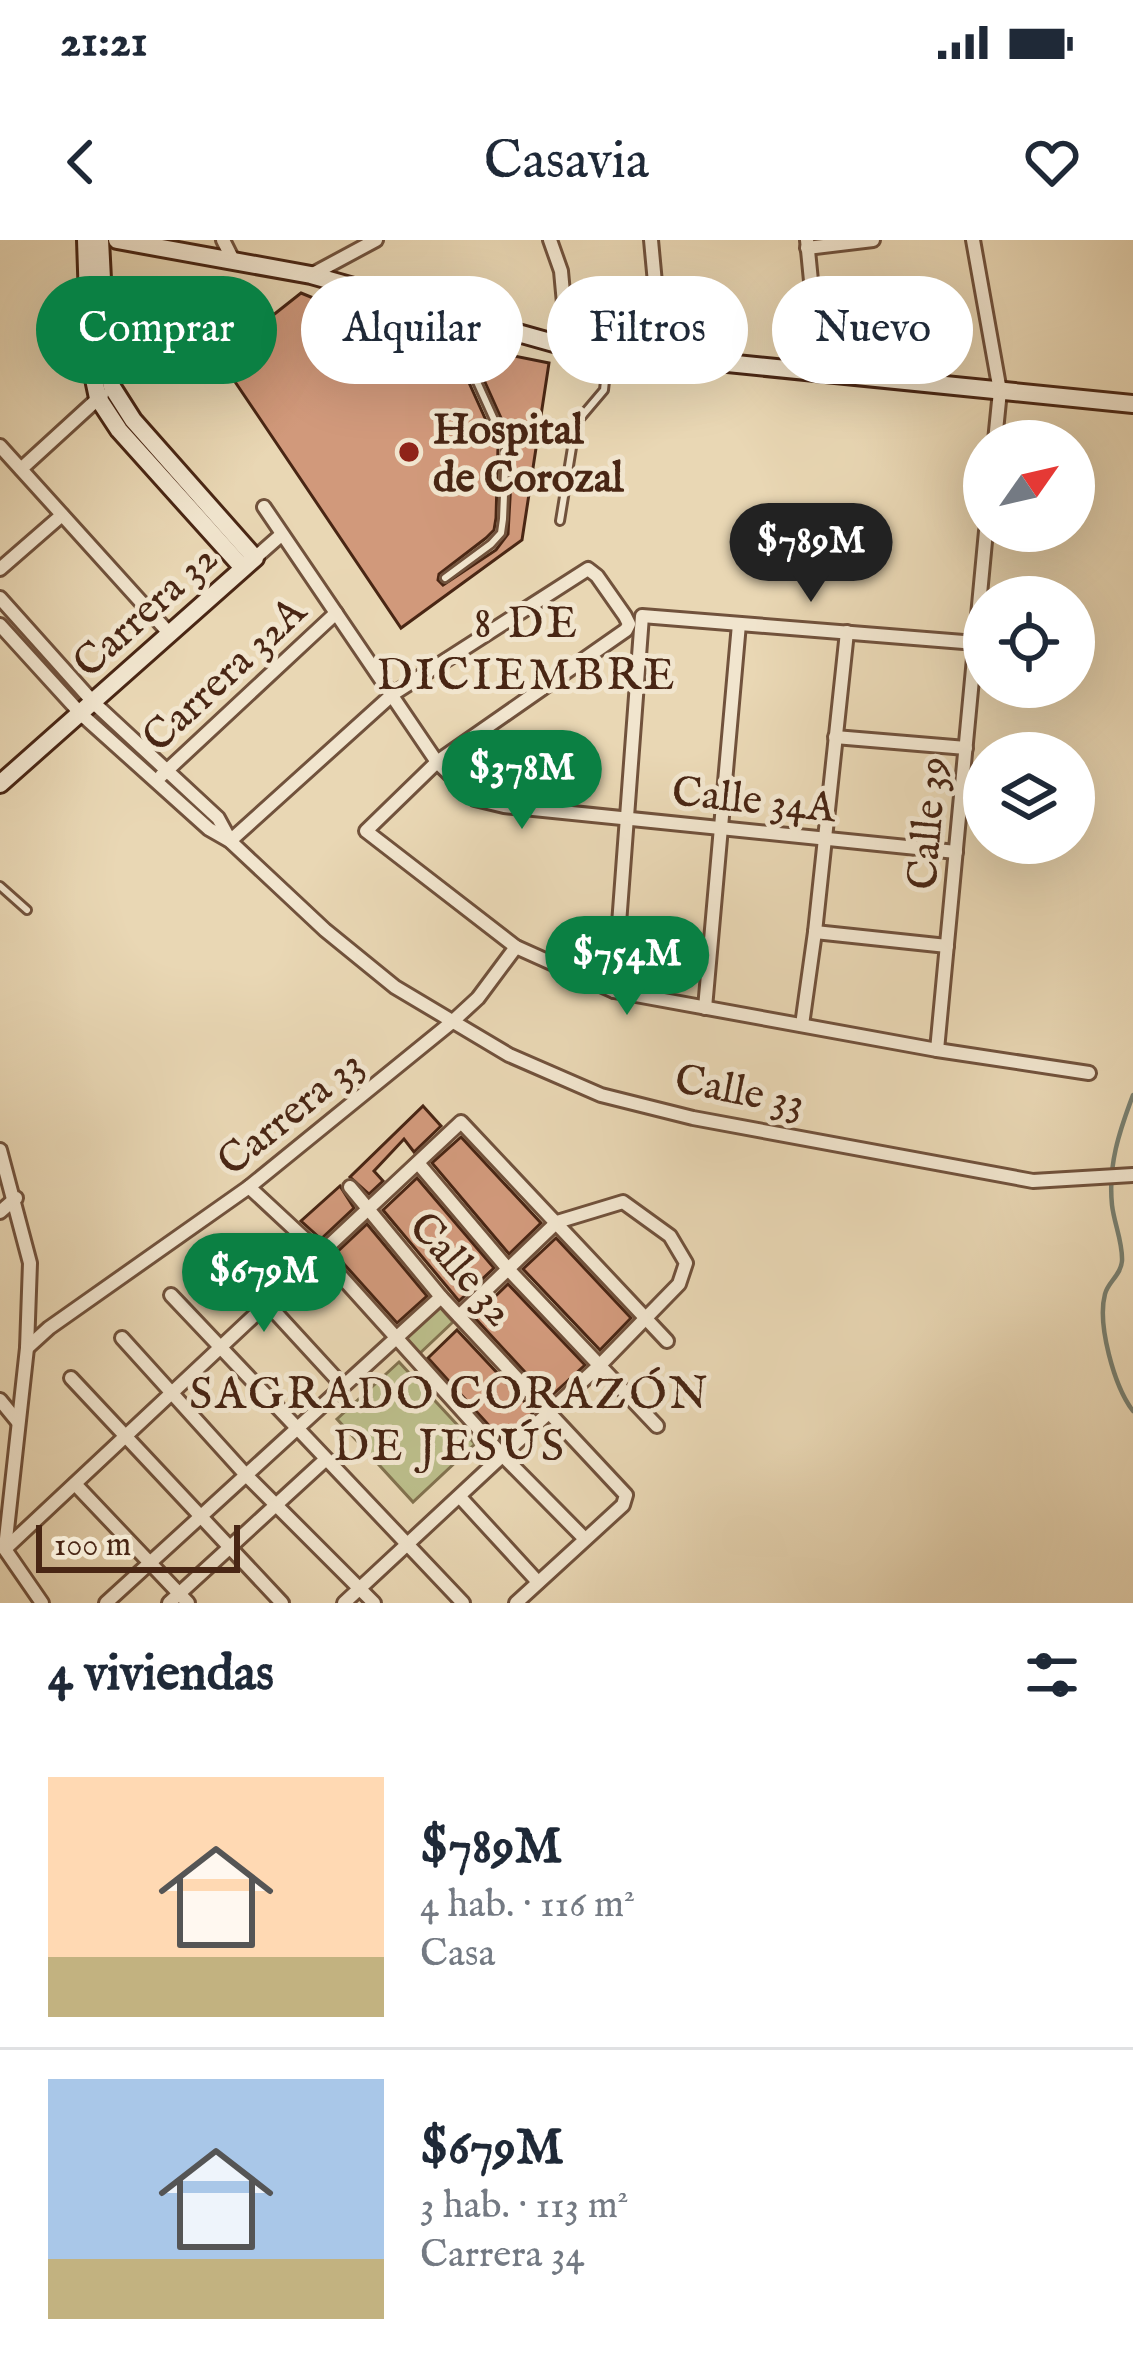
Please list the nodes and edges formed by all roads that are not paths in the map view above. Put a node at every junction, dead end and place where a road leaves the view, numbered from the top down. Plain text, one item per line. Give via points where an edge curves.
1 (86, 240) edge
2 (100, 240) edge
3 (117, 240) edge
4 (223, 240) edge
5 (376, 240) edge
6 (550, 240) edge
7 (651, 240) edge
8 (873, 240) edge
9 (973, 240) edge
10 (807, 244) edge
11 (233, 260) junction
12 (311, 275) junction
13 (315, 276) edge
14 (559, 276) edge
15 (654, 276) edge
16 (810, 276) edge
17 (478, 384) edge
18 (605, 384) edge
19 (930, 384) edge
20 (1000, 391) junction
21 (105, 393) junction
22 (1133, 404) edge
23 (997, 420) edge
24 (0, 446) edge
25 (21, 469) junction
26 (264, 507) dead end
27 (62, 515) junction
28 (560, 521) dead end
29 (281, 535) junction
30 (249, 563) junction
31 (0, 569) edge
32 (445, 578) dead end
33 (1, 602) edge
34 (336, 613) junction
35 (739, 624) junction
36 (0, 625) edge
37 (847, 632) junction
38 (169, 633) junction
39 (963, 642) edge
40 (393, 694) junction
41 (87, 709) junction
42 (835, 737) junction
43 (963, 748) edge
44 (437, 762) junction
45 (167, 770) junction
46 (963, 779) edge
47 (154, 782) junction
48 (0, 784) edge
49 (626, 819) junction
50 (721, 828) junction
51 (825, 839) junction
52 (230, 841) junction
53 (956, 852) junction
54 (0, 886) edge
55 (27, 910) dead end
56 (815, 932) junction
57 (947, 946) junction
58 (517, 947) junction
59 (614, 991) junction
60 (705, 1007) junction
61 (452, 1022) junction
62 (802, 1025) junction
63 (938, 1050) junction
64 (1089, 1073) dead end
65 (0, 1150) edge
66 (418, 1163) junction
67 (1131, 1176) edge
68 (249, 1187) junction
69 (350, 1187) dead end
70 (16, 1198) junction
71 (368, 1210) junction
72 (0, 1212) edge
73 (557, 1222) junction
74 (219, 1251) dead end
75 (320, 1253) junction
76 (508, 1269) junction
77 (172, 1294) dead end
78 (441, 1297) junction
79 (268, 1304) junction
80 (459, 1316) junction
81 (646, 1317) junction
82 (122, 1338) dead end
83 (394, 1340) junction
84 (668, 1341) dead end
85 (27, 1348) junction
86 (221, 1348) junction
87 (601, 1364) junction
88 (71, 1378) dead end
89 (344, 1386) junction
90 (172, 1393) junction
91 (0, 1400) edge
92 (549, 1413) junction
93 (18, 1422) junction
94 (657, 1426) dead end
95 (297, 1429) junction
96 (124, 1438) junction
97 (503, 1456) junction
98 (326, 1460) junction
99 (246, 1475) junction
100 (75, 1484) junction
101 (460, 1497) junction
102 (278, 1504) junction
103 (199, 1518) junction
104 (585, 1539) junction
105 (408, 1544) junction
106 (228, 1549) junction
107 (6, 1551) edge
108 (149, 1564) junction
109 (0, 1569) edge
110 (538, 1582) junction
111 (360, 1588) junction
112 (178, 1600) edge
113 (42, 1603) edge
114 (106, 1603) edge
115 (283, 1603) edge
116 (344, 1603) edge
117 (374, 1603) edge
118 (463, 1603) edge
119 (516, 1603) edge

1 - 21 street via 90,360
2 - 21 street
3 - 11 street
4 - 11 street
5 - 12 street
6 - 14 street
7 - 15 street
8 - 10 street
9 - 20 street
10 - 16 street
11 - 12 street
12 - 13 street
17 - 32 lane via 506,446 501,533
18 - 28 lane via 576,423
19 - 20 street
20 - 22 street
20 - 23 street
21 - 25 street
21 - 30 street
24 - 25 street
25 - 27 street
26 - 29 street, Calle 34A
27 - 31 street
27 - 38 street
29 - 30 street, Carrera 32
29 - 34 street, Calle 34A
30 - 38 street, Carrera 32
33 - 41 street, Calle 33
34 - 40 street, Calle 34A
34 - 45 street, Carrera 32A
35 - 37 street
35 - 49 street via 641,616
35 - 50 street
36 - 41 street, Calle 33
37 - 39 street
37 - 42 street
38 - 41 street, Carrera 32
40 - 44 street, Calle 34A
40 - 44 street via 588,569 625,616 626,630
40 - 52 street
41 - 45 street, Calle 33
41 - 47 street, Calle 33
41 - 48 street, Carrera 32
42 - 43 street
42 - 51 street
44 - 49 street, Calle 34A via 475,800
44 - 58 street via 366,831
45 - 47 street, Carrera 32A
45 - 52 street, Calle 33 via 218,818
46 - 53 street, Calle 39
47 - 52 street, Calle 33
49 - 50 street, Calle 34A
49 - 59 street
50 - 51 street, Calle 34A
50 - 60 street
51 - 53 street, Calle 34A
51 - 56 street
52 - 61 street, Calle 33 via 325,930
53 - 57 street, Calle 39
54 - 55 lane
56 - 57 street
56 - 62 street
57 - 63 street, Calle 39
58 - 59 street
58 - 61 street, Carrera 33
59 - 60 street
60 - 62 street
61 - 67 street, Calle 33 via 601,1095 693,1118 1033,1181
61 - 68 street, Carrera 33
62 - 63 street
63 - 64 street
65 - 70 street
66 - 71 street
66 - 73 street via 461,1122
66 - 76 street
68 - 75 street
68 - 85 street, Carrera 33
69 - 71 street, Calle 32
70 - 72 street
70 - 85 street via 30,1263
71 - 75 street
71 - 78 street, Calle 32
73 - 76 street
73 - 81 street
73 - 81 street via 622,1202 670,1236 686,1263 680,1284
74 - 79 street
75 - 79 street
75 - 83 street
76 - 80 street
76 - 87 street
77 - 86 street
78 - 80 street, Calle 32
78 - 83 street
79 - 86 street
79 - 89 street
80 - 92 street, Calle 32
81 - 84 street
81 - 87 street
82 - 90 street
83 - 89 street
83 - 97 street
85 - 93 street
86 - 90 street
86 - 95 street
87 - 92 street
87 - 94 street
88 - 96 street
89 - 95 street
90 - 96 street
90 - 99 street
91 - 93 street
92 - 97 street
92 - 104 street, Calle 32 via 626,1495
93 - 107 street
95 - 98 street
95 - 99 street
96 - 100 street
96 - 103 street
97 - 101 street
97 - 104 street
98 - 102 street
98 - 105 street
99 - 102 street
99 - 103 street
100 - 107 street
100 - 108 street
101 - 105 street
101 - 110 street
102 - 106 street
102 - 111 street
103 - 106 street
103 - 108 street
104 - 110 street
105 - 111 street
105 - 118 street
106 - 112 street
106 - 115 street
107 - 109 lane
107 - 113 street
108 - 112 street
108 - 114 street
110 - 119 street
111 - 116 street
111 - 117 street

